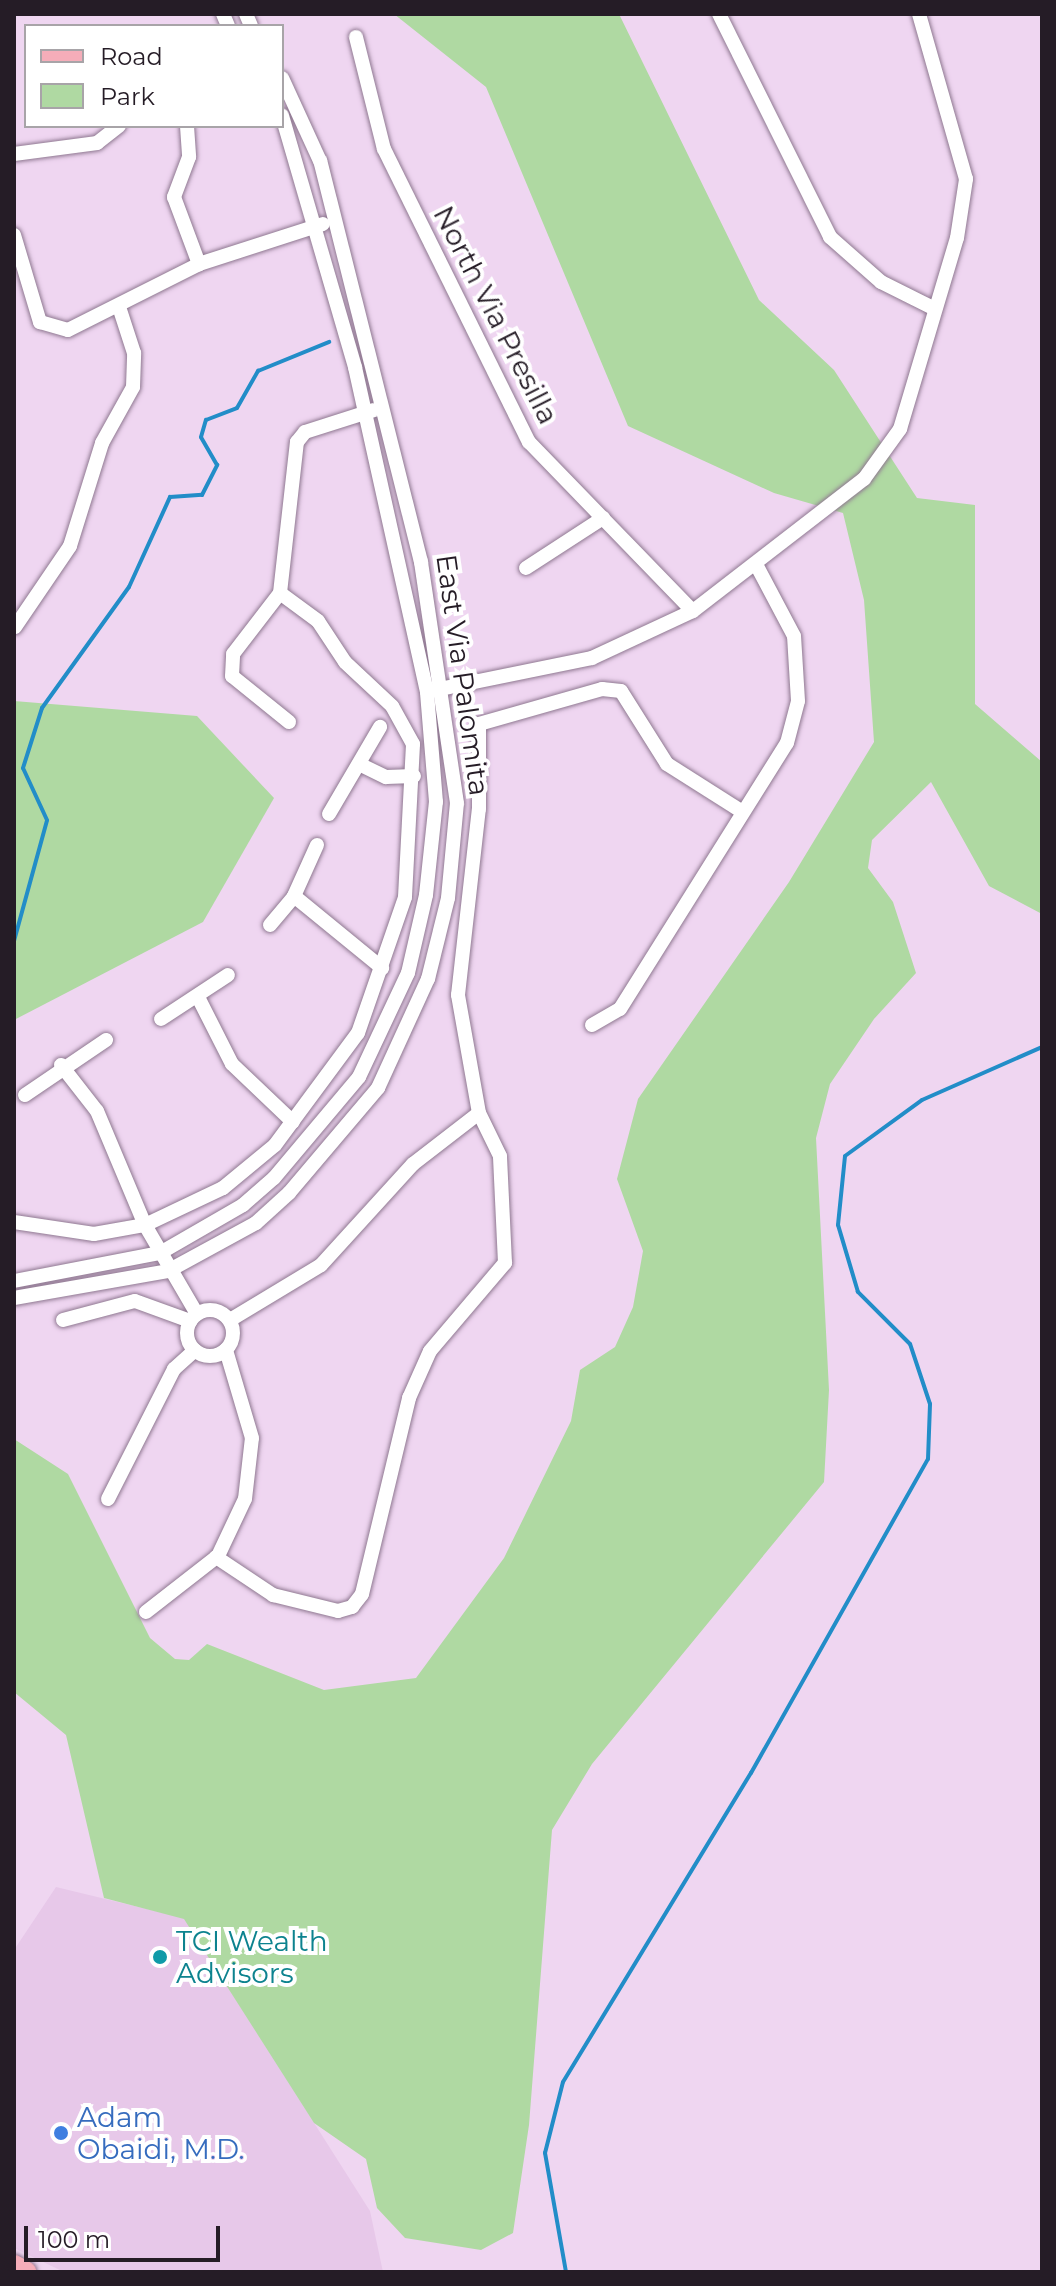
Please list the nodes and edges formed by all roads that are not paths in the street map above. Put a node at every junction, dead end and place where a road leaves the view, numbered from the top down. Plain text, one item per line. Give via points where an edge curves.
1 (719, 14) edge
2 (919, 14) edge
3 (356, 37) dead end
4 (284, 82) edge
5 (284, 121) edge
6 (116, 128) edge
7 (187, 128) edge
8 (14, 154) edge
9 (335, 220) junction
10 (317, 226) junction
11 (14, 235) edge
12 (199, 264) junction
13 (931, 307) junction
14 (120, 310) junction
15 (386, 407) junction
16 (365, 412) junction
17 (603, 518) junction
18 (526, 568) dead end
19 (758, 568) junction
20 (280, 593) junction
21 (693, 611) junction
22 (15, 627) edge
23 (444, 688) junction
24 (427, 692) junction
25 (289, 722) dead end
26 (380, 727) dead end
27 (359, 764) junction
28 (414, 776) junction
29 (741, 811) junction
30 (329, 814) dead end
31 (317, 845) dead end
32 (294, 896) junction
33 (270, 925) dead end
34 (382, 968) junction
35 (228, 975) dead end
36 (199, 999) junction
37 (161, 1019) dead end
38 (592, 1025) dead end
39 (106, 1040) dead end
40 (61, 1065) junction
41 (25, 1095) dead end
42 (479, 1113) junction
43 (293, 1122) junction
44 (14, 1222) edge
45 (145, 1225) junction
46 (160, 1253) junction
47 (168, 1271) junction
48 (14, 1281) edge
49 (14, 1298) edge
50 (194, 1317) junction
51 (63, 1320) dead end
52 (230, 1320) junction
53 (195, 1350) junction
54 (226, 1350) junction
55 (108, 1499) dead end
56 (216, 1557) junction
57 (146, 1612) dead end
58 (14, 2266) edge
59 (25, 2272) edge

1 - 13 street via 830,237 881,282
2 - 13 street via 966,179 957,238
3 - 17 street, North Via Presilla via 384,149 491,375 529,442
4 - 9 street, East Via Palomita via 320,161
5 - 10 street, East Via Palomita
6 - 8 street via 97,143
7 - 12 street via 189,157 174,197
9 - 10 street
9 - 15 street, East Via Palomita
10 - 12 street
10 - 16 street, East Via Palomita
11 - 14 street via 40,322 68,330
12 - 14 street
13 - 19 street via 900,429 864,479
14 - 22 street via 134,353 133,387 102,443 70,546
15 - 16 street
15 - 23 street, East Via Palomita
16 - 20 street via 305,432 297,442
16 - 24 street, East Via Palomita
17 - 18 street
17 - 21 street, North Via Presilla
19 - 21 street
19 - 29 street via 794,636 798,701 787,743
20 - 25 street via 229,668
20 - 28 street via 318,621 345,662 392,706 413,744
21 - 23 street via 592,658
23 - 24 street
23 - 47 street, East Via Palomita via 457,803 448,898 428,979 378,1088 278,1203
24 - 46 street, East Via Palomita via 436,802 426,895 408,973 365,1064 331,1116 274,1178 243,1205
26 - 27 street
27 - 28 street via 386,777
27 - 30 street
28 - 34 street via 405,897
29 - 38 street via 620,1009
29 - 42 street via 667,764 643,735 629,698 618,685 482,721 474,737 479,809 458,995
31 - 32 street
32 - 33 street
32 - 34 street
34 - 43 street via 358,1033
35 - 36 street
36 - 37 street
36 - 43 street via 232,1064
39 - 40 street
40 - 41 street
40 - 45 street via 97,1111
42 - 52 street via 413,1164 321,1265
42 - 56 street via 500,1156 508,1250 430,1351 409,1398 362,1594 353,1611 273,1595
43 - 45 street via 223,1188
44 - 45 street via 94,1234
45 - 46 street
46 - 47 street
46 - 48 street, East Via Palomita
47 - 49 street, East Via Palomita
47 - 50 street
50 - 51 street via 135,1301
50 - 52 street via 211,1310
50 - 53 street
52 - 54 street
53 - 54 street
53 - 55 street via 174,1369
54 - 56 street via 248,1407 252,1469
56 - 57 street
58 - 59 main road

